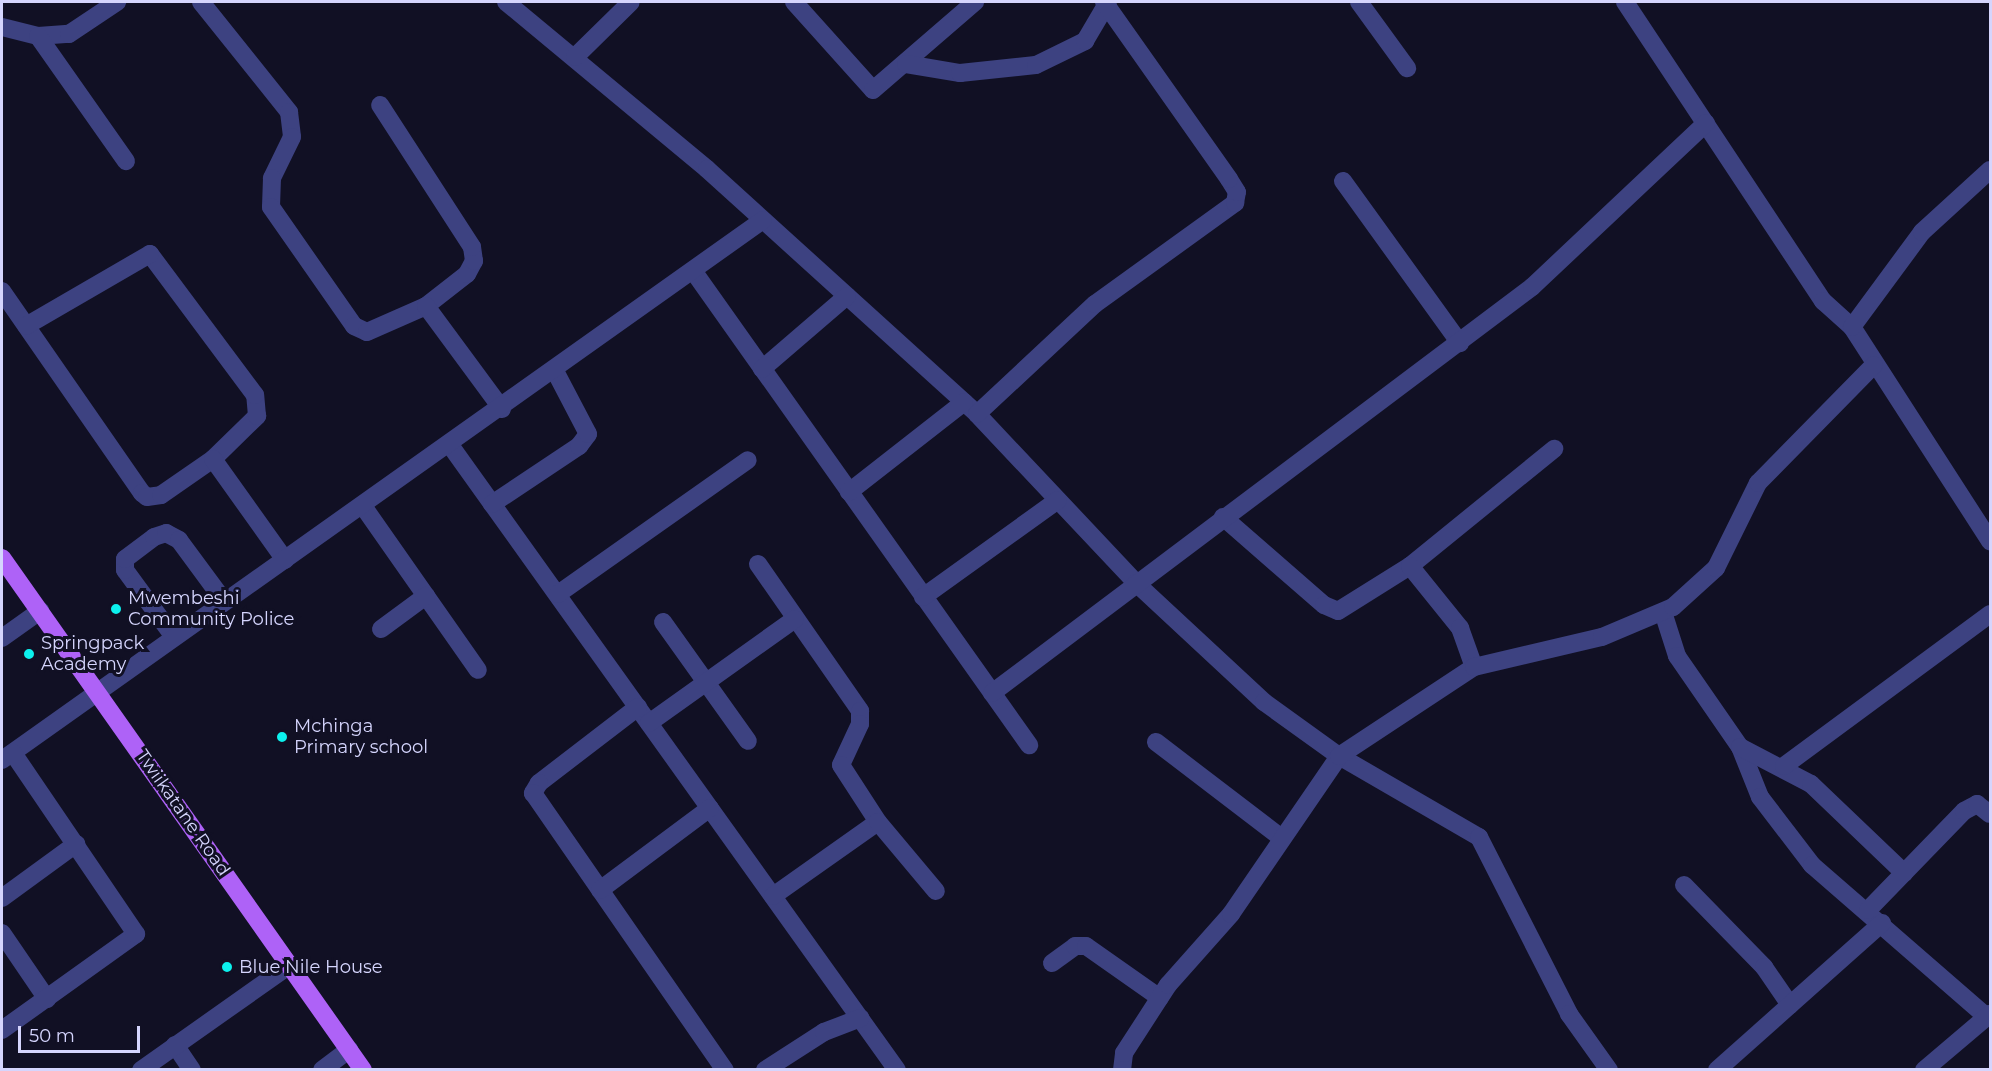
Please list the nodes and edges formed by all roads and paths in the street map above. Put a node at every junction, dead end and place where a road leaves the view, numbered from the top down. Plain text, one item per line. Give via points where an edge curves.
1 (117, 2) edge
2 (201, 2) edge
3 (506, 2) edge
4 (631, 2) edge
5 (794, 2) edge
6 (975, 2) edge
7 (1106, 2) edge
8 (1359, 2) edge
9 (1625, 2) edge
10 (2, 27) edge
11 (38, 36) junction
12 (574, 57) junction
13 (906, 64) junction
14 (1407, 68) dead end
15 (380, 105) dead end
16 (1706, 123) junction
17 (126, 161) dead end
18 (1990, 170) edge
19 (1344, 181) dead end
20 (763, 220) junction
21 (693, 272) junction
22 (2, 291) edge
23 (847, 296) junction
24 (426, 306) junction
25 (26, 326) junction
26 (1852, 327) junction
27 (1460, 343) junction
28 (1874, 365) junction
29 (762, 369) junction
30 (555, 371) junction
31 (970, 408) junction
32 (502, 409) junction
33 (450, 445) junction
34 (1554, 449) dead end
35 (213, 459) junction
36 (748, 460) dead end
37 (849, 492) junction
38 (1058, 500) junction
39 (492, 504) junction
40 (363, 506) junction
41 (1223, 517) junction
42 (1990, 541) edge
43 (2, 558) edge
44 (285, 560) junction
45 (758, 564) dead end
46 (1410, 566) junction
47 (1136, 583) junction
48 (558, 594) junction
49 (426, 596) junction
50 (923, 597) junction
51 (224, 602) junction
52 (40, 611) junction
53 (1663, 612) junction
54 (1990, 614) edge
55 (795, 619) junction
56 (663, 622) dead end
57 (381, 629) dead end
58 (174, 637) junction
59 (2, 638) edge
60 (1474, 667) junction
61 (478, 670) dead end
62 (708, 681) junction
63 (98, 692) junction
64 (992, 693) junction
65 (638, 707) junction
66 (649, 723) junction
67 (748, 741) dead end
68 (1156, 742) dead end
69 (1029, 745) dead end
70 (1740, 747) junction
71 (7, 756) edge
72 (1339, 756) junction
73 (1784, 766) junction
74 (710, 808) junction
75 (1990, 814) edge
76 (878, 822) junction
77 (1280, 836) junction
78 (76, 844) junction
79 (1904, 873) junction
80 (1684, 885) dead end
81 (600, 890) junction
82 (936, 891) dead end
83 (773, 896) junction
84 (2, 898) edge
85 (1868, 910) junction
86 (1882, 923) junction
87 (2, 933) edge
88 (1052, 963) dead end
89 (290, 965) junction
90 (1160, 998) junction
91 (47, 999) junction
92 (1790, 1005) junction
93 (1989, 1015) edge
94 (860, 1018) junction
95 (2, 1030) edge
96 (175, 1045) junction
97 (349, 1050) junction
98 (141, 1070) edge
99 (192, 1070) edge
100 (322, 1070) edge
101 (363, 1070) edge
102 (725, 1070) edge
103 (765, 1070) edge
104 (897, 1070) edge
105 (1122, 1070) edge
106 (1610, 1070) edge
107 (1717, 1070) edge
108 (1924, 1070) edge

1 - 11 street via 69,34
2 - 24 street via 289,112 292,137 272,178 271,207 354,326 375,331
3 - 12 street
4 - 12 street
5 - 13 street via 868,88 879,89
6 - 13 street
7 - 13 street via 1085,41 1036,65 960,73
7 - 31 street via 1229,179 1237,192 1235,202 1095,304
8 - 14 street
9 - 16 street
10 - 11 street
11 - 17 street
12 - 20 street
15 - 24 street via 474,254 467,274
16 - 26 street via 1823,301
16 - 27 street via 1532,287
18 - 26 street via 1922,232
19 - 27 street
20 - 21 street
20 - 23 street
21 - 29 street
21 - 30 street
22 - 25 street
23 - 29 street
23 - 31 street
24 - 32 street
25 - 35 street via 142,493 161,495
25 - 35 street via 137,257 156,256 258,402 252,424
26 - 28 street
27 - 41 street
28 - 42 street
28 - 53 street via 1752,490 1709,576
29 - 37 street
30 - 32 street
30 - 39 street via 588,434 579,446
31 - 37 street
31 - 38 street
32 - 33 street
33 - 39 street
33 - 40 street
34 - 46 street
35 - 44 street
36 - 48 street
37 - 50 street
38 - 47 street
38 - 50 street
39 - 48 street
40 - 44 street
40 - 49 street
41 - 46 street via 1331,609 1349,607
41 - 47 street
43 - 52 main road, Twiikatane Road
44 - 51 street
45 - 55 street
46 - 60 street via 1460,628
47 - 64 street
47 - 72 street via 1257,695
48 - 65 street
49 - 57 street
49 - 61 street
50 - 64 street
51 - 58 street
51 - 58 street via 179,540 166,533 154,537 125,559 125,570
52 - 59 street
52 - 63 main road, Twiikatane Road
53 - 60 street via 1602,637
53 - 70 street via 1677,656
54 - 73 street
55 - 62 street
55 - 76 street via 860,711 860,724 841,765
56 - 62 street
58 - 63 street
60 - 72 street
62 - 66 street
62 - 67 street
63 - 71 street
63 - 89 main road, Twiikatane Road
64 - 69 street
65 - 66 street
65 - 81 street via 540,783 533,793
66 - 74 street
68 - 77 street
70 - 73 street
70 - 85 street via 1760,797 1812,865
71 - 78 street
72 - 77 street
72 - 106 street via 1486,846 1569,1014
73 - 79 street via 1836,806
74 - 81 street
74 - 83 street
75 - 79 street via 1982,806 1971,806
76 - 82 street
76 - 83 street
77 - 90 street via 1231,914
78 - 84 street
78 - 91 street via 136,934
79 - 85 street
80 - 92 street via 1764,967
81 - 102 street
83 - 94 street
85 - 86 street
86 - 92 street
86 - 93 street
87 - 91 street
88 - 90 street via 1075,946 1086,946
89 - 96 street
89 - 97 main road, Twiikatane Road
90 - 105 street via 1124,1053
91 - 95 street
92 - 107 street
93 - 108 street
94 - 103 street via 824,1032
94 - 104 street
96 - 98 street
96 - 99 street
97 - 100 street
97 - 101 main road, Twiikatane Road

